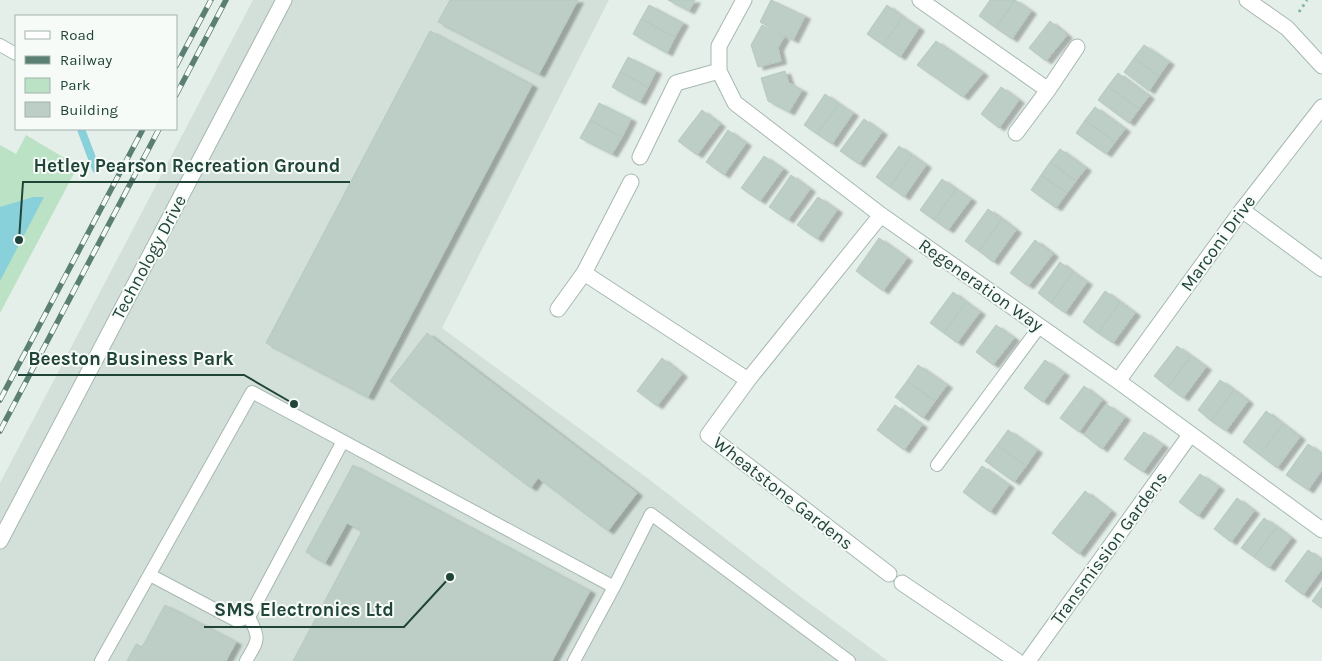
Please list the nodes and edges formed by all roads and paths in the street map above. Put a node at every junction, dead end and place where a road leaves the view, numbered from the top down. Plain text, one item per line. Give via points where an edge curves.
1 (284, 0) edge
2 (744, 0) edge
3 (920, 0) edge
4 (1247, 0) edge
5 (0, 45) edge
6 (1077, 47) dead end
7 (15, 53) edge
8 (1322, 66) edge
9 (719, 71) junction
10 (1048, 90) junction
11 (1322, 107) edge
12 (1016, 133) dead end
13 (640, 157) dead end
14 (631, 182) dead end
15 (1242, 210) junction
16 (881, 214) junction
17 (1322, 269) edge
18 (584, 273) junction
19 (558, 309) dead end
20 (1040, 326) junction
21 (748, 380) junction
22 (1118, 381) junction
23 (1190, 435) junction
24 (343, 441) junction
25 (937, 465) dead end
26 (1322, 530) edge
27 (0, 541) edge
28 (889, 574) dead end
29 (150, 575) junction
30 (902, 583) dead end
31 (614, 587) junction
32 (249, 617) junction
33 (101, 661) edge
34 (246, 661) edge
35 (574, 661) edge
36 (849, 661) edge
37 (1017, 661) edge
38 (1028, 661) edge

1 - 27 street, Technology Drive
2 - 9 street, Regeneration Way via 719,46
3 - 10 street
4 - 8 street via 1287,28
5 - 7 lane
6 - 10 street
9 - 13 street via 676,83
9 - 16 street, Regeneration Way via 735,103
10 - 12 street
11 - 15 street, Marconi Drive
14 - 18 street
15 - 17 street
15 - 22 street, Marconi Drive
16 - 20 street, Regeneration Way
16 - 21 street, Wheatstone Gardens
18 - 19 street
18 - 21 street
20 - 22 street, Regeneration Way
20 - 25 lane
21 - 28 street, Wheatstone Gardens via 708,435
22 - 23 street, Regeneration Way
23 - 26 street, Regeneration Way
23 - 38 street, Transmission Gardens
24 - 29 lane via 252,392
24 - 31 lane
24 - 32 lane
29 - 32 lane via 237,621
29 - 33 lane
30 - 37 street
31 - 35 lane
31 - 36 lane via 651,514
32 - 34 lane via 258,641

